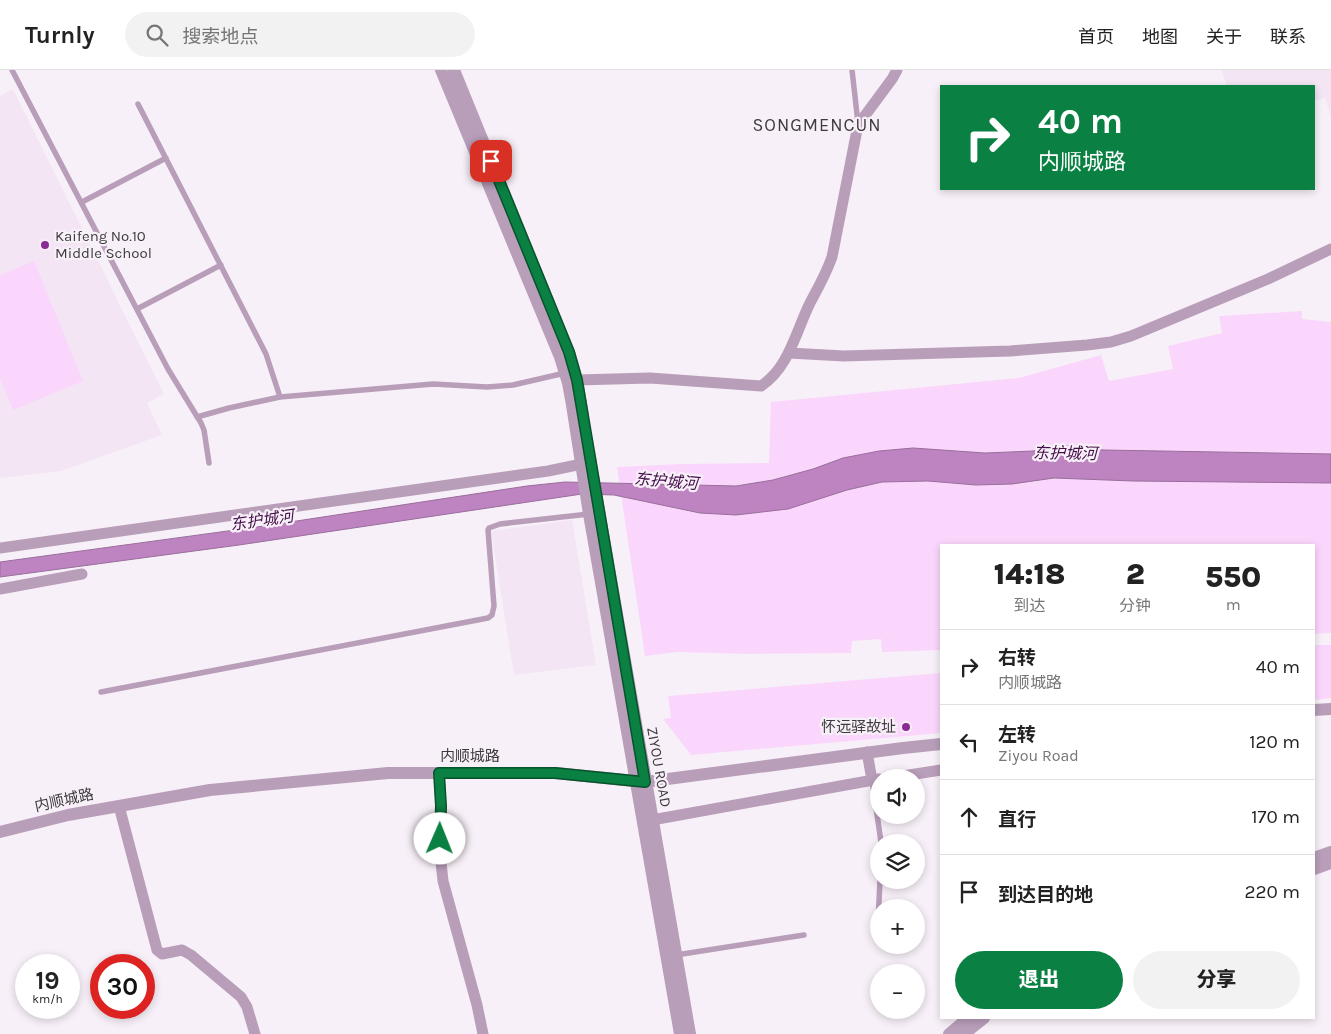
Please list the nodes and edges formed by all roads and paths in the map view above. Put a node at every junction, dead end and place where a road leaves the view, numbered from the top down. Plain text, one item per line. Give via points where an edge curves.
1 (12, 70) edge
2 (441, 70) edge
3 (454, 70) edge
4 (852, 70) edge
5 (897, 70) edge
6 (138, 104) dead end
7 (858, 125) junction
8 (166, 158) junction
9 (82, 202) junction
10 (1331, 249) edge
11 (221, 265) junction
12 (137, 309) junction
13 (789, 353) junction
14 (565, 373) junction
15 (577, 380) junction
16 (280, 397) junction
17 (197, 417) junction
18 (209, 463) dead end
19 (585, 469) junction
20 (591, 508) junction
21 (0, 548) edge
22 (82, 574) dead end
23 (0, 589) edge
24 (101, 692) dead end
25 (1331, 709) edge
26 (1315, 710) edge
27 (940, 744) edge
28 (867, 752) junction
29 (872, 769) edge
30 (940, 770) edge
31 (439, 773) junction
32 (925, 773) edge
33 (870, 781) edge
34 (640, 782) junction
35 (119, 806) junction
36 (652, 820) junction
37 (0, 832) edge
38 (1331, 852) edge
39 (1315, 858) edge
40 (1331, 863) edge
41 (1315, 869) edge
42 (804, 935) dead end
43 (676, 955) junction
44 (967, 1019) edge
45 (983, 1019) edge
46 (256, 1034) edge
47 (483, 1034) edge
48 (680, 1034) edge
49 (690, 1034) edge
50 (949, 1034) edge
51 (964, 1034) edge

1 - 9 lane
2 - 14 street
3 - 15 street via 555,316
4 - 7 lane
5 - 7 street
6 - 8 lane
7 - 13 street via 832,257
8 - 9 lane
8 - 11 lane
9 - 12 lane
10 - 13 street via 1258,283 1112,342 1000,352 844,356
11 - 12 lane
11 - 16 lane via 266,354
12 - 17 lane
13 - 15 street via 772,380 762,386 650,378
14 - 16 lane via 512,386 433,384
14 - 19 street
15 - 19 street
16 - 17 lane
17 - 18 lane via 204,430
19 - 20 street, ZIYOU ROAD
19 - 21 street via 548,471
20 - 24 lane via 489,528 494,606 488,618
20 - 34 street, ZIYOU ROAD
22 - 23 street
25 - 26 street
27 - 28 street, 内顺城路
28 - 29 street
28 - 34 street, 内顺城路
30 - 32 street
31 - 34 street, 内顺城路 via 555,773
31 - 35 street, 内顺城路 via 388,773 210,790
31 - 47 street via 443,881
33 - 36 street
34 - 36 street, ZIYOU ROAD
34 - 48 street, ZIYOU ROAD
35 - 37 street, 内顺城路
35 - 46 street via 157,950 162,954 182,950 234,991 247,1007
36 - 43 street, ZIYOU ROAD
38 - 39 street
40 - 41 street
42 - 43 lane
43 - 49 street, ZIYOU ROAD
44 - 50 street
45 - 51 street

